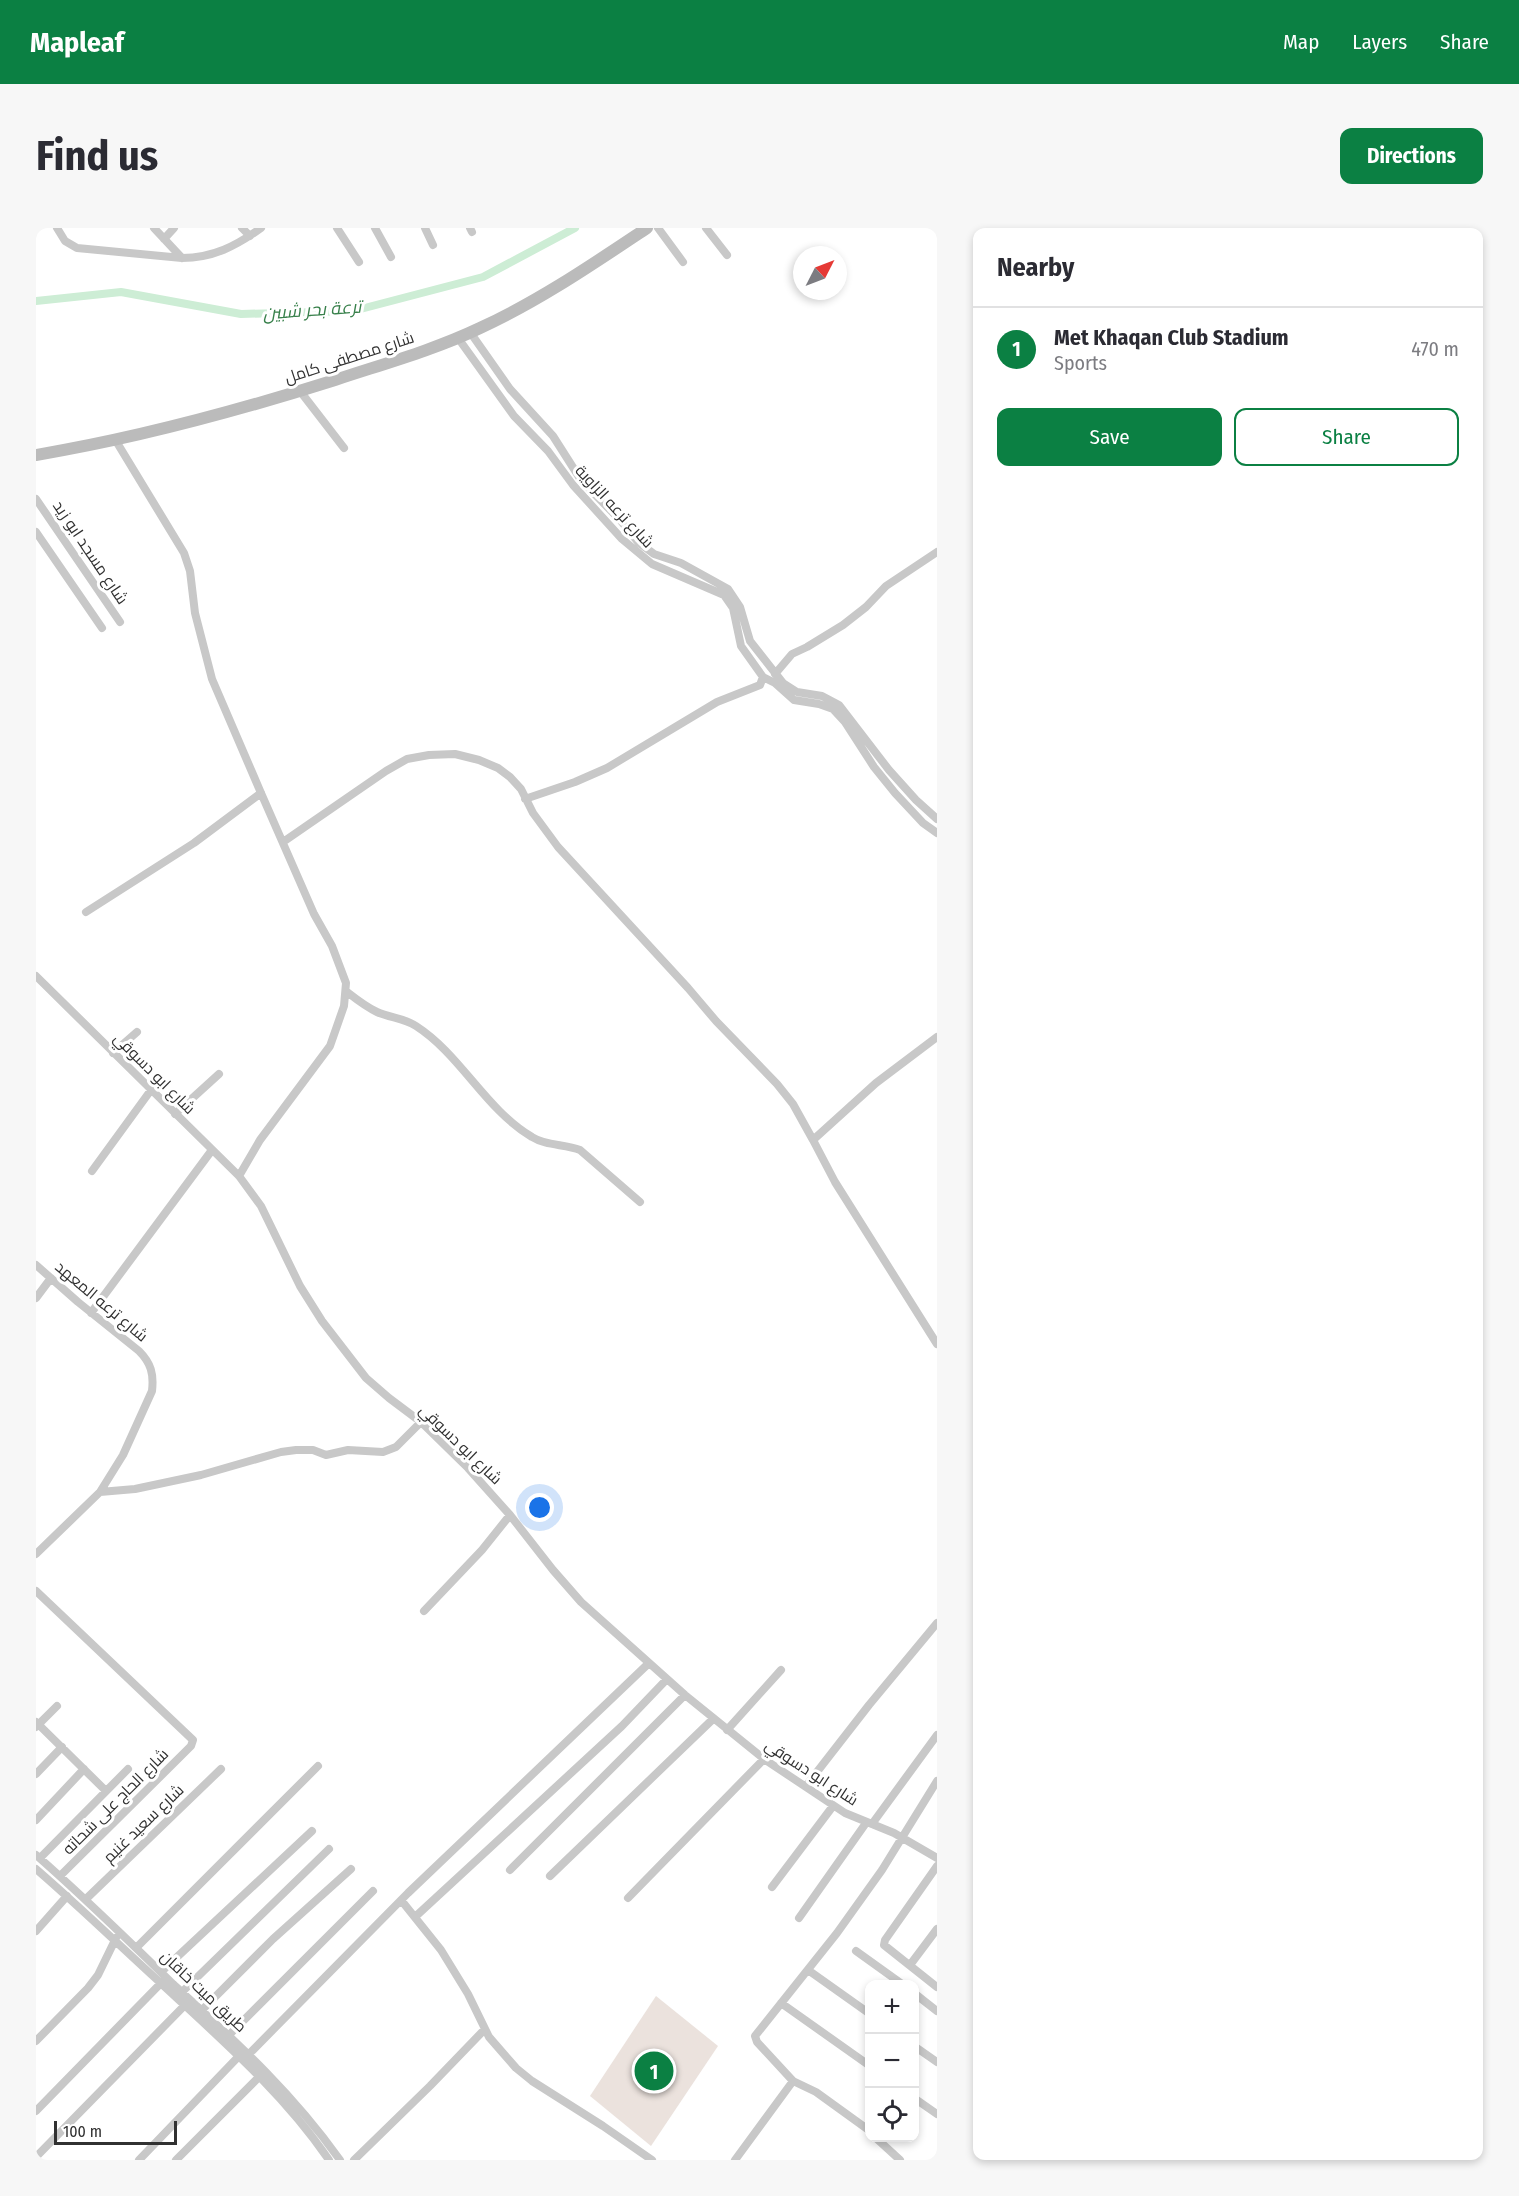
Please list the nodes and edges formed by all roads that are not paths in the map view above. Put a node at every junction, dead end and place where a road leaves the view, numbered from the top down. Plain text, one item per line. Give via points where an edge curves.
1 (57, 228) edge
2 (154, 228) edge
3 (174, 228) edge
4 (242, 228) edge
5 (261, 228) edge
6 (337, 228) edge
7 (375, 228) edge
8 (425, 228) edge
9 (647, 228) edge
10 (658, 228) edge
11 (706, 228) edge
12 (250, 236) junction
13 (164, 239) junction
14 (433, 245) dead end
15 (727, 255) dead end
16 (391, 257) dead end
17 (182, 258) junction
18 (359, 262) dead end
19 (683, 262) dead end
20 (464, 335) junction
21 (300, 391) junction
22 (116, 441) junction
23 (344, 448) dead end
24 (36, 455) edge
25 (36, 499) edge
26 (36, 532) edge
27 (937, 552) edge
28 (120, 622) dead end
29 (102, 628) dead end
30 (775, 674) junction
31 (763, 677) junction
32 (261, 793) junction
33 (525, 799) junction
34 (937, 819) edge
35 (937, 834) edge
36 (283, 842) junction
37 (86, 912) dead end
38 (36, 976) edge
39 (346, 992) junction
40 (137, 1032) dead end
41 (937, 1037) edge
42 (113, 1053) junction
43 (219, 1074) dead end
44 (151, 1090) junction
45 (175, 1114) junction
46 (813, 1140) junction
47 (212, 1150) junction
48 (92, 1171) dead end
49 (239, 1176) junction
50 (640, 1202) dead end
51 (36, 1265) edge
52 (51, 1278) junction
53 (36, 1298) edge
54 (91, 1312) junction
55 (937, 1344) edge
56 (421, 1422) junction
57 (100, 1492) junction
58 (510, 1515) junction
59 (36, 1554) edge
60 (36, 1591) edge
61 (424, 1611) dead end
62 (937, 1623) edge
63 (649, 1664) junction
64 (781, 1670) dead end
65 (667, 1679) junction
66 (685, 1695) junction
67 (57, 1706) dead end
68 (713, 1719) junction
69 (37, 1724) edge
70 (727, 1730) junction
71 (937, 1735) edge
72 (62, 1747) junction
73 (764, 1759) junction
74 (318, 1767) dead end
75 (84, 1769) junction
76 (128, 1769) dead end
77 (221, 1769) dead end
78 (36, 1774) edge
79 (937, 1781) edge
80 (806, 1786) junction
81 (106, 1791) junction
82 (833, 1806) junction
83 (36, 1820) edge
84 (869, 1824) junction
85 (312, 1831) dead end
86 (902, 1837) junction
87 (329, 1849) dead end
88 (38, 1857) edge
89 (937, 1858) edge
90 (937, 1866) edge
91 (36, 1869) edge
92 (351, 1869) dead end
93 (510, 1870) dead end
94 (60, 1876) junction
95 (550, 1876) dead end
96 (772, 1887) dead end
97 (373, 1891) dead end
98 (67, 1896) junction
99 (628, 1898) dead end
100 (86, 1899) junction
101 (401, 1900) junction
102 (415, 1917) junction
103 (799, 1918) dead end
104 (937, 1929) edge
105 (36, 1931) edge
106 (118, 1936) junction
107 (136, 1948) junction
108 (856, 1951) dead end
109 (910, 1965) junction
110 (808, 1970) junction
111 (163, 1977) junction
112 (896, 1980) edge
113 (937, 1987) edge
114 (182, 1992) junction
115 (919, 1997) edge
116 (781, 2003) junction
117 (184, 2005) junction
118 (202, 2010) junction
119 (865, 2010) edge
120 (937, 2011) edge
121 (485, 2029) junction
122 (229, 2035) junction
123 (36, 2041) edge
124 (919, 2049) edge
125 (249, 2054) junction
126 (239, 2056) junction
127 (865, 2062) edge
128 (937, 2062) edge
129 (259, 2077) junction
130 (793, 2080) junction
131 (919, 2101) edge
132 (36, 2111) edge
133 (937, 2114) edge
134 (865, 2127) edge
135 (880, 2142) edge
136 (36, 2157) edge
137 (139, 2160) edge
138 (176, 2160) edge
139 (329, 2160) edge
140 (339, 2160) edge
141 (354, 2160) edge
142 (652, 2160) edge
143 (735, 2160) edge
144 (900, 2160) edge

1 - 17 street via 65,241 76,248
2 - 13 street
3 - 13 street
4 - 12 street
5 - 12 street
6 - 18 street
7 - 16 street
8 - 14 street
9 - 20 main road, شارع مصطفى كامل via 523,306
10 - 19 street
11 - 15 street
12 - 17 street via 218,253
13 - 17 street
20 - 21 main road, شارع مصطفى كامل
20 - 30 street, شارع ترعه الزاوية via 558,442 580,480 638,542 654,554 714,580 733,595 750,641
20 - 31 street, شارع ترعه الزاوية via 510,411 622,539 652,564 728,599 741,645
21 - 22 main road, شارع مصطفى كامل
21 - 23 street
22 - 24 main road, شارع مصطفى كامل
22 - 32 street via 186,558 212,679
25 - 28 street, شارع مسجد ابو زيد
26 - 29 street
27 - 30 street via 886,586 843,625 792,654
30 - 34 street, شارع ترعه الزاوية via 792,690 828,698 839,705 889,770
31 - 33 street via 760,685 709,707 607,768
31 - 35 street, شارع ترعه الزاوية via 794,700 833,709 894,793
32 - 36 street
32 - 37 street via 194,843
33 - 36 street via 521,789 498,768 455,754 429,755 407,759 386,771
33 - 46 street via 558,847 777,1084
36 - 39 street via 343,973
38 - 42 street, شارع ابو دسوقي
39 - 49 street via 330,1047 260,1140
39 - 50 street via 376,1012 416,1026 524,1132 541,1142 580,1150
40 - 42 street
41 - 46 street via 876,1083
42 - 44 street, شارع ابو دسوقي
43 - 45 street
44 - 45 street, شارع ابو دسوقي
44 - 48 street
45 - 47 street, شارع ابو دسوقي
46 - 55 street via 835,1182
47 - 49 street, شارع ابو دسوقي
47 - 54 street
49 - 56 street, شارع ابو دسوقي via 257,1199 322,1321 366,1378
51 - 52 street, شارع ترعه المعهد
52 - 53 street
52 - 54 street, شارع ترعه المعهد
54 - 57 street, شارع ترعه المعهد via 147,1359 154,1380 123,1455
56 - 57 street via 396,1448 383,1452 281,1452 190,1478
56 - 58 street, شارع ابو دسوقي
57 - 59 street, شارع ترعه المعهد
58 - 61 street
58 - 63 street, شارع ابو دسوقي via 581,1602
60 - 94 street, شارع الحاج على شحاته via 193,1743
62 - 80 street
63 - 65 street, شارع ابو دسوقي
63 - 101 street
64 - 70 street
65 - 66 street, شارع ابو دسوقي
65 - 102 street via 590,1756
66 - 68 street, شارع ابو دسوقي
66 - 93 street
67 - 69 street
68 - 70 street, شارع ابو دسوقي
68 - 95 street
69 - 72 street
70 - 73 street, شارع ابو دسوقي
71 - 84 street
72 - 75 street
72 - 78 street
73 - 80 street, شارع ابو دسوقي
73 - 99 street
74 - 107 street
75 - 81 street
75 - 83 street
76 - 81 street
77 - 100 street, شارع سعيد غنيم
79 - 86 street
80 - 82 street, شارع ابو دسوقي
81 - 88 street
82 - 84 street, شارع ابو دسوقي
82 - 96 street
84 - 86 street, شارع ابو دسوقي
84 - 103 street
85 - 111 street
86 - 89 street, شارع ابو دسوقي
86 - 110 street via 843,1926
87 - 114 street
88 - 94 street, طريق ميت خاقان
90 - 109 street via 884,1943
91 - 98 street, طريق ميت خاقان
92 - 118 street
94 - 100 street, طريق ميت خاقان
97 - 122 street
98 - 105 street
98 - 106 street, طريق ميت خاقان
100 - 106 street, طريق ميت خاقان
101 - 102 street
101 - 125 street
102 - 121 street via 441,1950
104 - 109 street
106 - 107 street, طريق ميت خاقان
106 - 111 street, طريق ميت خاقان
106 - 123 street via 88,1988
107 - 111 street, طريق ميت خاقان
108 - 112 street
109 - 113 street
110 - 116 street
110 - 119 street
111 - 114 street, طريق ميت خاقان
111 - 117 street, طريق ميت خاقان
111 - 132 street
114 - 118 street, طريق ميت خاقان
115 - 120 street
116 - 127 street
116 - 130 street via 755,2040
117 - 126 street, طريق ميت خاقان
117 - 136 street
118 - 122 street, طريق ميت خاقان
121 - 141 street
121 - 142 street via 494,2044 524,2074
122 - 125 street, طريق ميت خاقان
124 - 128 street
125 - 140 street, طريق ميت خاقان via 300,2109
126 - 129 street, طريق ميت خاقان
126 - 137 street
129 - 138 street
129 - 139 street, طريق ميت خاقان via 291,2110
130 - 134 street
130 - 143 street
131 - 133 street
135 - 144 street

